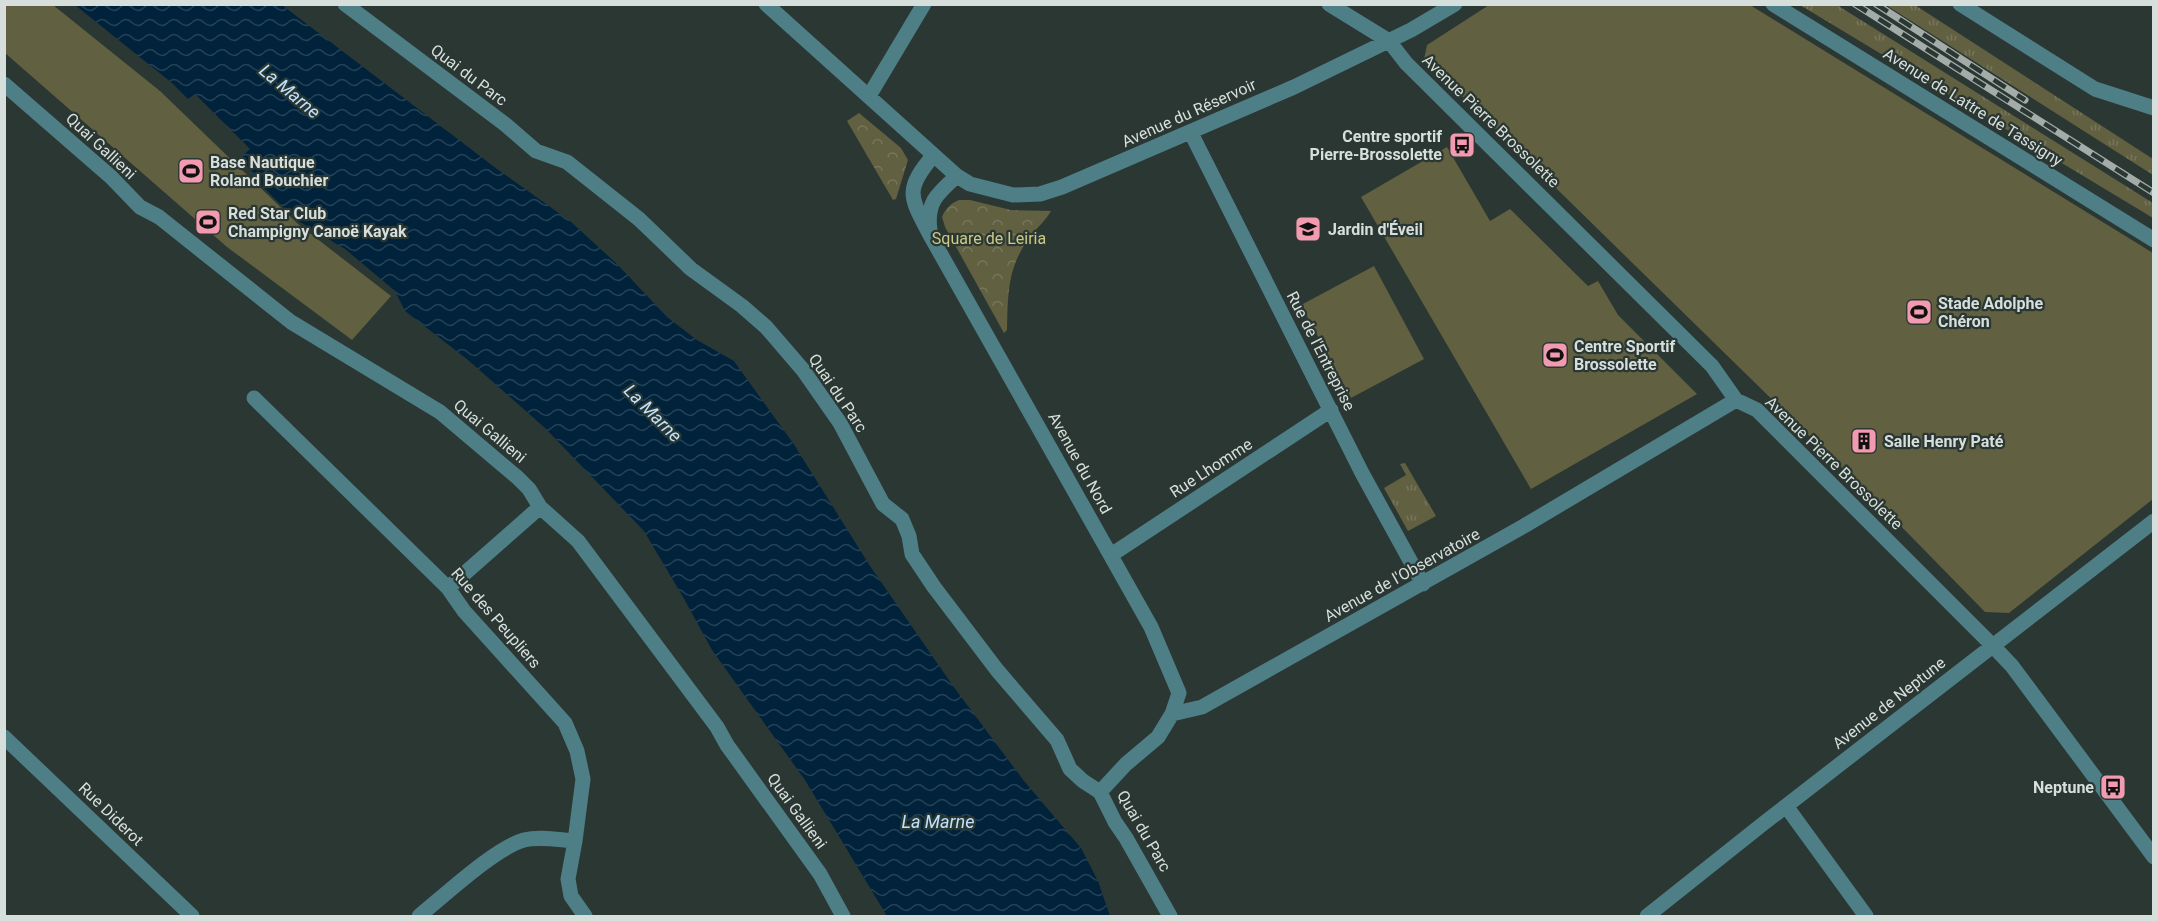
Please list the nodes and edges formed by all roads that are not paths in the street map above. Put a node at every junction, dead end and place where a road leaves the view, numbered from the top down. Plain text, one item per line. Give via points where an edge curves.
1 (345, 4) edge
2 (766, 4) edge
3 (924, 4) edge
4 (1329, 4) edge
5 (1455, 4) edge
6 (1773, 4) edge
7 (1960, 4) edge
8 (1389, 41) junction
9 (4, 84) edge
10 (869, 96) junction
11 (2154, 108) edge
12 (1191, 133) junction
13 (933, 156) junction
14 (957, 176) junction
15 (930, 236) junction
16 (2154, 240) edge
17 (254, 398) dead end
18 (1736, 400) junction
19 (1331, 410) junction
20 (540, 507) junction
21 (2154, 520) edge
22 (1111, 555) junction
23 (1423, 584) junction
24 (447, 588) junction
25 (1993, 646) junction
26 (1172, 714) junction
27 (4, 737) edge
28 (1100, 792) junction
29 (1786, 806) junction
30 (575, 841) junction
31 (2154, 857) edge
32 (192, 916) edge
33 (419, 916) edge
34 (585, 916) edge
35 (843, 916) edge
36 (1170, 916) edge
37 (1647, 916) edge
38 (1866, 916) edge

1 - 28 street, Quai du Parc via 506,124 536,151 567,162 639,219 691,269 766,327 803,370 840,423 884,504 902,519 912,554 934,587 1057,740 1070,769
2 - 10 street
3 - 10 street
4 - 8 street
5 - 8 street, Avenue du Réservoir
6 - 16 street, Avenue de Lattre de Tassigny
7 - 11 street via 2095,89
8 - 12 street, Avenue du Réservoir
8 - 18 street, Avenue Pierre Brossolette via 1406,63 1712,366
9 - 20 street, Quai Gallieni via 140,207 159,217 291,322 440,412 518,478
10 - 13 street
12 - 14 street, Avenue du Réservoir via 1040,194 1013,195 970,184
12 - 19 street, Rue de l'Entreprise
13 - 14 street, Avenue du Réservoir
13 - 15 street, Avenue du Nord via 920,171 912,201
14 - 15 street via 932,203 927,216
15 - 22 street, Avenue du Nord
17 - 24 street, Rue des Peupliers
18 - 23 street, Avenue de l'Observatoire
18 - 25 street, Avenue Pierre Brossolette via 1757,410
19 - 22 street, Rue Lhomme
19 - 23 street, Rue de l'Entreprise
20 - 24 street
20 - 35 street, Quai Gallieni via 578,541 717,727 820,874
21 - 25 street, Avenue de Neptune
22 - 26 street, Avenue du Nord via 1151,627 1179,693
23 - 26 street, Avenue de l'Observatoire via 1218,698
24 - 30 street, Rue des Peupliers via 564,723 577,751 583,779
25 - 29 street, Avenue de Neptune
25 - 31 street, Avenue Pierre Brossolette
26 - 28 street via 1158,737
27 - 32 street, Rue Diderot
28 - 36 street, Quai du Parc
29 - 37 street, Avenue de Neptune
29 - 38 street
30 - 33 street via 525,840 501,850
30 - 34 street, Rue des Peupliers via 568,879 571,896

